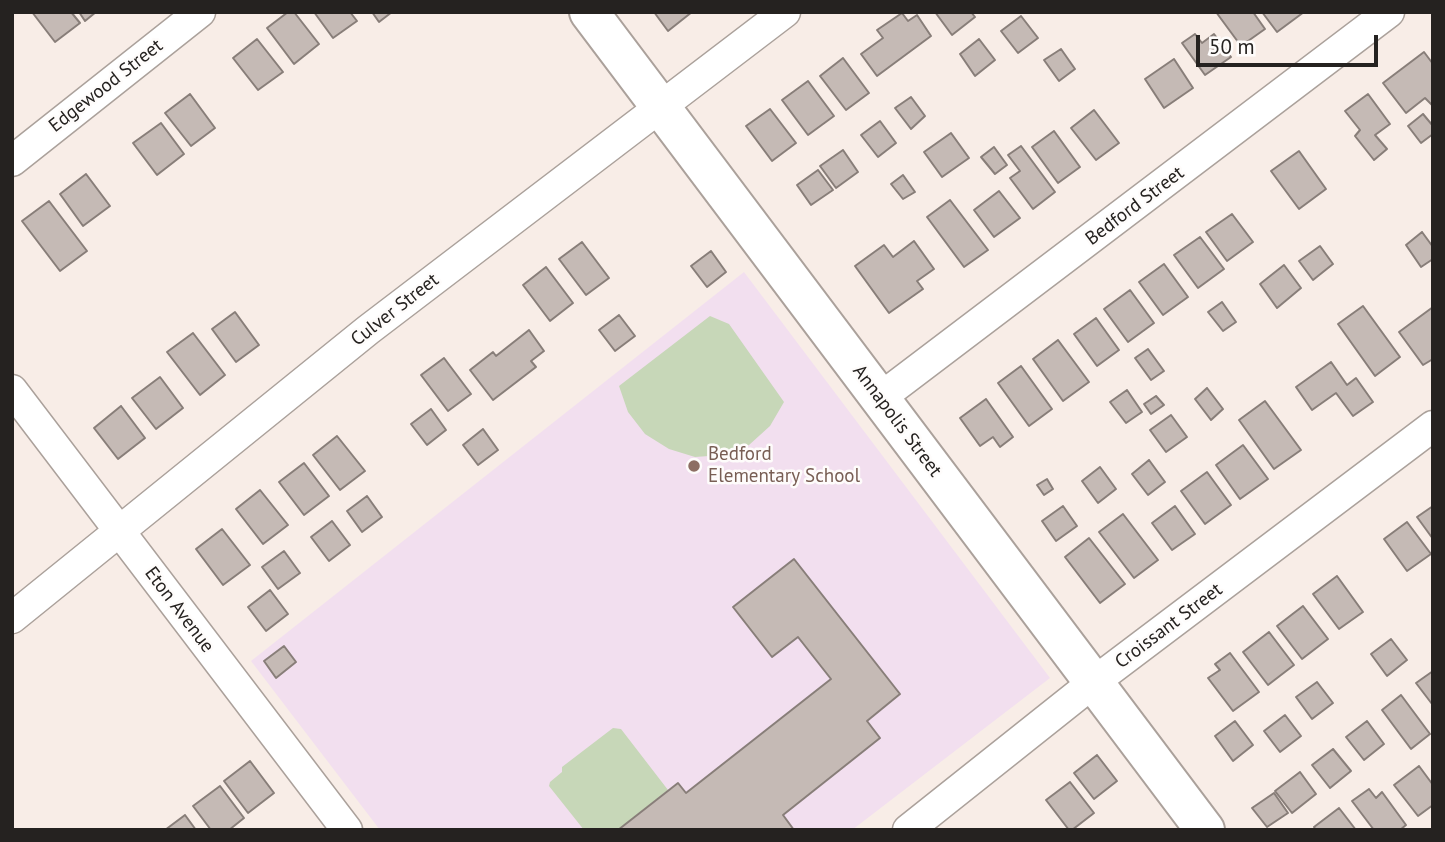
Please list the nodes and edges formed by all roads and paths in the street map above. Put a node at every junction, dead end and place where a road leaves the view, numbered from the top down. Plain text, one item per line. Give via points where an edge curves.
1 (200, 12) edge
2 (589, 12) edge
3 (785, 12) edge
4 (1389, 12) edge
5 (659, 106) junction
6 (12, 161) edge
7 (12, 390) edge
8 (880, 398) junction
9 (1433, 426) edge
10 (119, 531) junction
11 (12, 618) edge
12 (1094, 682) junction
13 (337, 825) edge
14 (908, 830) edge
15 (1205, 830) edge

1 - 6 street, Edgewood Street
2 - 5 street, Annapolis Street
3 - 5 street, Culver Street
4 - 8 street, Bedford Street
5 - 8 street, Annapolis Street
5 - 10 street, Culver Street via 368,330
7 - 10 street, Eton Avenue
8 - 12 street, Annapolis Street
9 - 12 street, Croissant Street
10 - 11 street, Culver Street
10 - 13 street, Eton Avenue
12 - 14 street, Croissant Street
12 - 15 street, Annapolis Street

